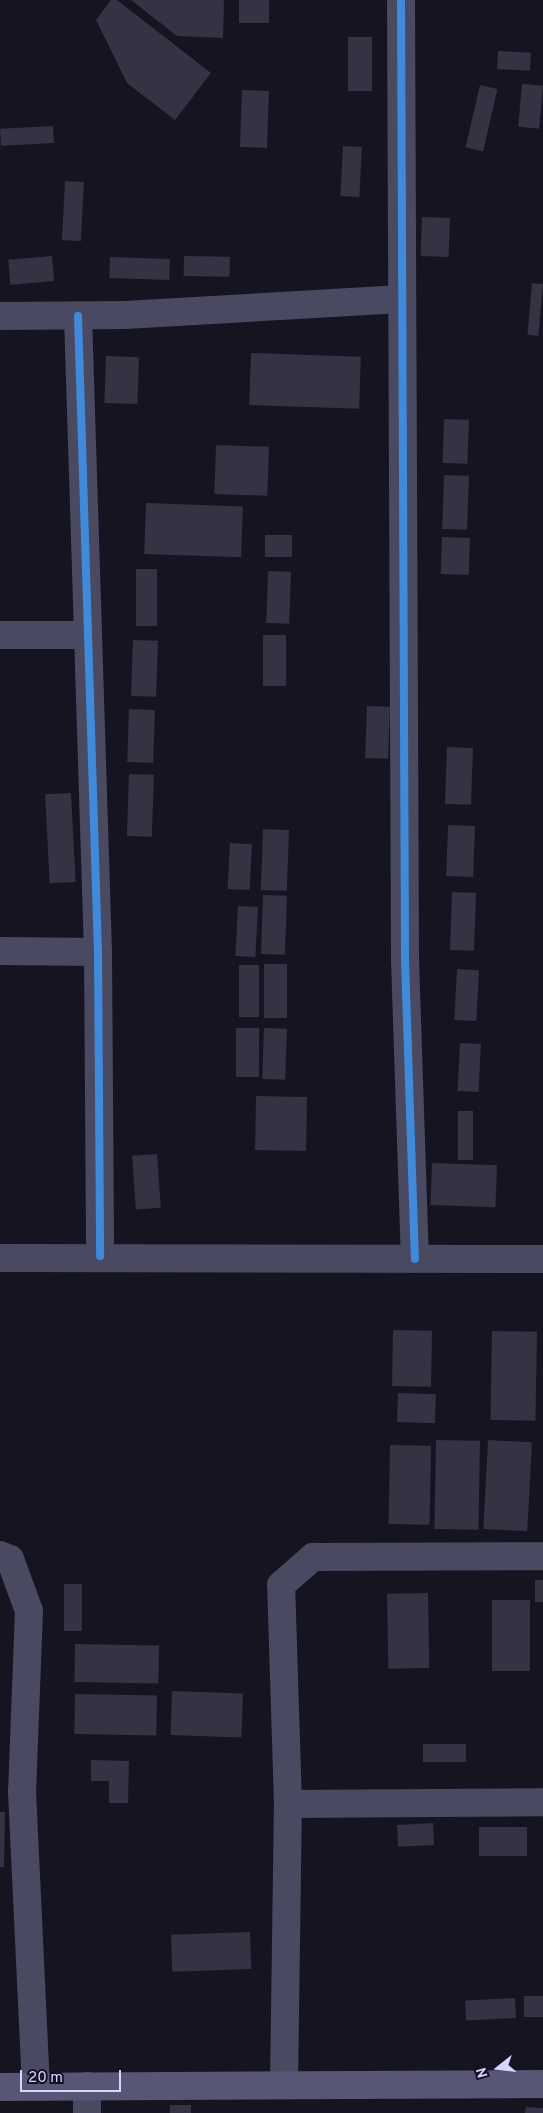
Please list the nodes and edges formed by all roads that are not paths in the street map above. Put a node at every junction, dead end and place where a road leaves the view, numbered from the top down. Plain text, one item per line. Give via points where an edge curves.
1 (401, 0) edge
2 (402, 299) junction
3 (0, 316) edge
4 (78, 316) junction
5 (0, 635) edge
6 (86, 635) junction
7 (0, 951) edge
8 (98, 952) junction
9 (100, 1256) junction
10 (0, 1258) edge
11 (415, 1259) junction
12 (543, 1259) edge
13 (0, 1555) edge
14 (543, 1556) edge
15 (11, 1791) edge
16 (543, 1802) edge
17 (288, 1804) junction
18 (543, 2084) edge
19 (284, 2085) junction
20 (36, 2086) junction
21 (87, 2086) junction
22 (0, 2087) edge
23 (87, 2113) edge

1 - 2 street
2 - 4 street
2 - 11 street via 405,960
3 - 4 street
4 - 6 street
5 - 6 street
6 - 8 street
7 - 8 street
8 - 9 street
9 - 10 street
9 - 11 street
11 - 12 street
13 - 15 street via 10,1559 29,1611
14 - 17 street via 313,1557 281,1584
15 - 20 street
16 - 17 street
17 - 19 street
18 - 19 street
19 - 21 street
20 - 21 street
20 - 22 street
21 - 23 street

